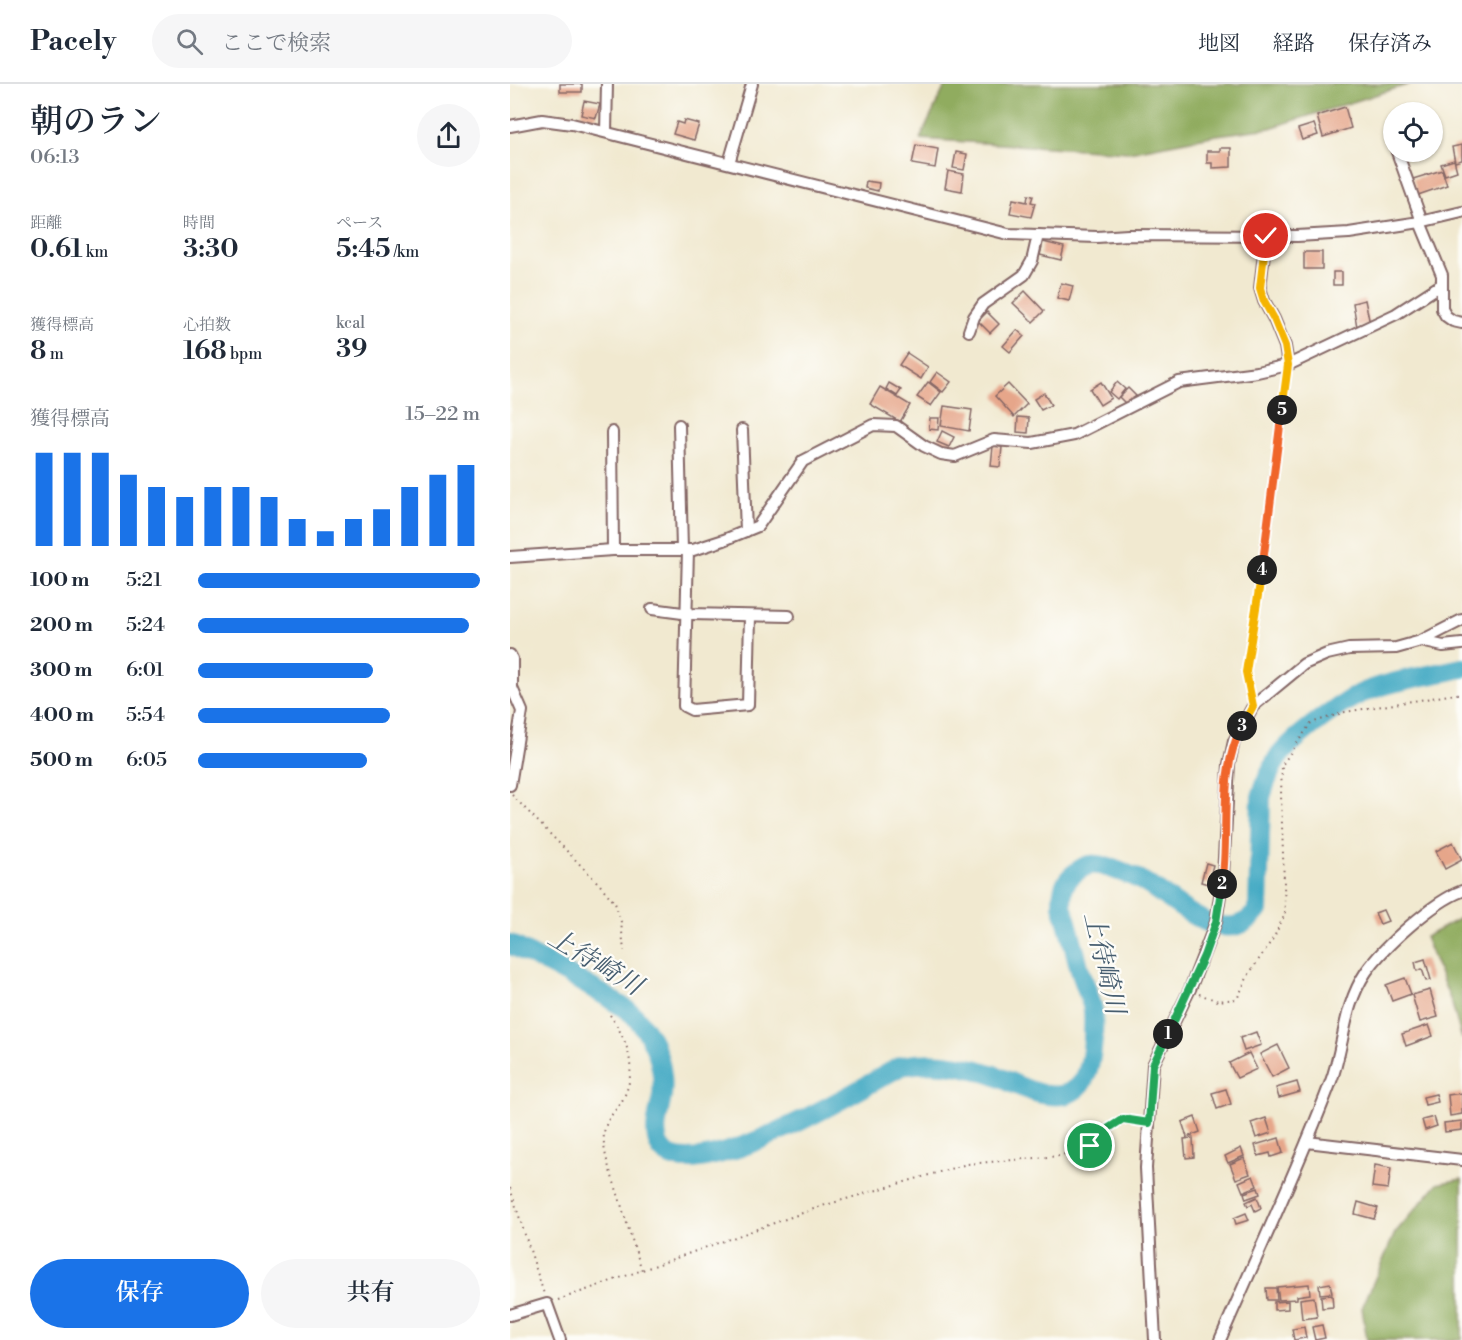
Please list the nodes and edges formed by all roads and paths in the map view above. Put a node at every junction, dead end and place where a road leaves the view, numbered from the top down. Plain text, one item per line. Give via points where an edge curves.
1 (607, 84) edge
2 (752, 84) edge
3 (510, 126) edge
4 (606, 132) junction
5 (1401, 162) edge
6 (729, 163) junction
7 (1462, 212) edge
8 (1420, 222) junction
9 (1038, 235) junction
10 (1266, 236) junction
11 (1441, 285) junction
12 (1462, 323) edge
13 (969, 331) dead end
14 (1288, 365) junction
15 (679, 425) dead end
16 (742, 430) dead end
17 (612, 432) dead end
18 (746, 531) junction
19 (613, 550) junction
20 (685, 550) junction
21 (510, 556) edge
22 (652, 609) dead end
23 (686, 613) junction
24 (750, 616) junction
25 (789, 616) dead end
26 (1462, 620) edge
27 (1421, 641) junction
28 (1462, 644) edge
29 (510, 655) edge
30 (1462, 693) edge
31 (1253, 706) junction
32 (510, 785) edge
33 (510, 794) edge
34 (1462, 891) edge
35 (624, 951) dead end
36 (1190, 989) junction
37 (610, 1015) dead end
38 (1149, 1123) junction
39 (1307, 1142) junction
40 (1462, 1161) edge
41 (510, 1188) edge
42 (642, 1270) junction
43 (548, 1304) junction
44 (510, 1315) edge
45 (560, 1340) edge
46 (1155, 1340) edge
47 (1220, 1340) edge

1 - 4 street
2 - 6 street
3 - 4 street via 542,120
4 - 6 street
5 - 8 street
6 - 9 street via 1008,234
7 - 8 street
8 - 10 street via 1349,233
8 - 11 street via 1442,274
9 - 10 street
9 - 13 street via 1024,275 983,304
10 - 14 street via 1260,288 1285,346
11 - 12 street via 1442,309 1453,321
11 - 14 street via 1396,314
14 - 18 street via 1179,382 1074,435 1032,443 994,440 956,456 924,446 896,426 873,425 803,461 758,526
14 - 31 path via 1246,672
15 - 20 street
16 - 18 street
17 - 19 street
18 - 20 street
19 - 20 street
19 - 21 street
20 - 23 street
22 - 23 street
23 - 24 street
23 - 24 street via 684,706 692,710 748,705
24 - 25 street
26 - 27 street
27 - 28 street via 1443,646
27 - 31 street via 1396,648 1349,649 1327,654 1304,664
29 - 32 street via 512,688 522,711
30 - 36 path via 1345,712 1311,723 1282,765 1285,914 1237,999 1218,1000
31 - 36 street via 1234,741 1216,922
33 - 35 path via 615,903
34 - 39 street via 1448,896 1398,936 1366,972 1348,1006 1338,1062
36 - 38 street via 1153,1065
37 - 42 path via 629,1053 631,1071 624,1097 609,1117 604,1133 607,1160
38 - 42 path via 1123,1119 1101,1133 1090,1146 1059,1156 956,1167 822,1206
38 - 46 street via 1146,1168
39 - 40 street
39 - 47 street
41 - 43 path
42 - 43 path
43 - 44 street
43 - 45 street

